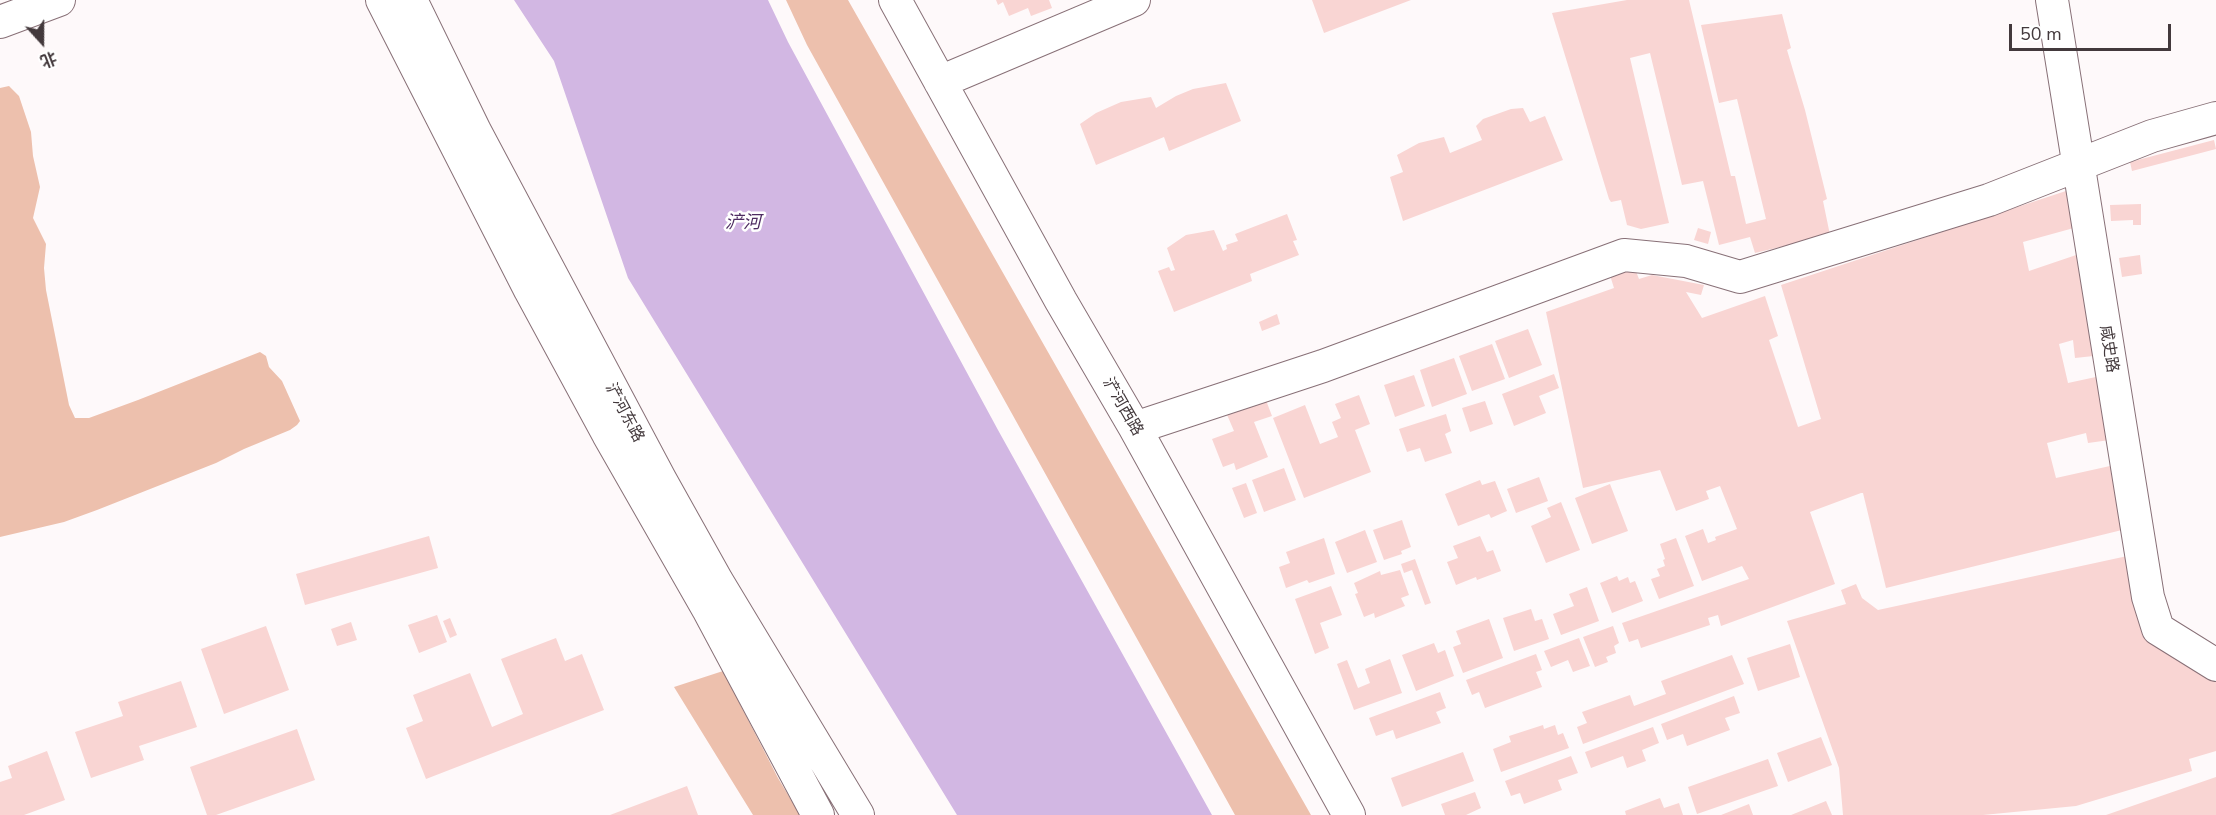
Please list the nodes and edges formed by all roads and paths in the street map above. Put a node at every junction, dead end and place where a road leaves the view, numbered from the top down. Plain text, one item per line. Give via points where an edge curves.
1 (59, 0) edge
2 (382, 0) edge
3 (411, 0) edge
4 (895, 0) edge
5 (1134, 0) edge
6 (2052, 0) edge
7 (0, 22) edge
8 (940, 82) junction
9 (2216, 118) edge
10 (2078, 164) junction
11 (1135, 428) junction
12 (2216, 665) edge
13 (818, 815) edge
14 (858, 815) edge
15 (1349, 815) edge

1 - 7 street
2 - 13 street, 浐河东路 via 530,290
3 - 14 street, 浐河东路 via 475,131 660,479
4 - 8 street, 浐河西路
5 - 8 street
6 - 10 street, 咸史路
8 - 11 street, 浐河西路
9 - 10 street via 2152,136
10 - 11 street via 1989,200 1740,277 1686,261 1624,255 1323,366
10 - 12 street, 咸史路 via 2148,597 2158,629
11 - 15 street, 浐河西路

